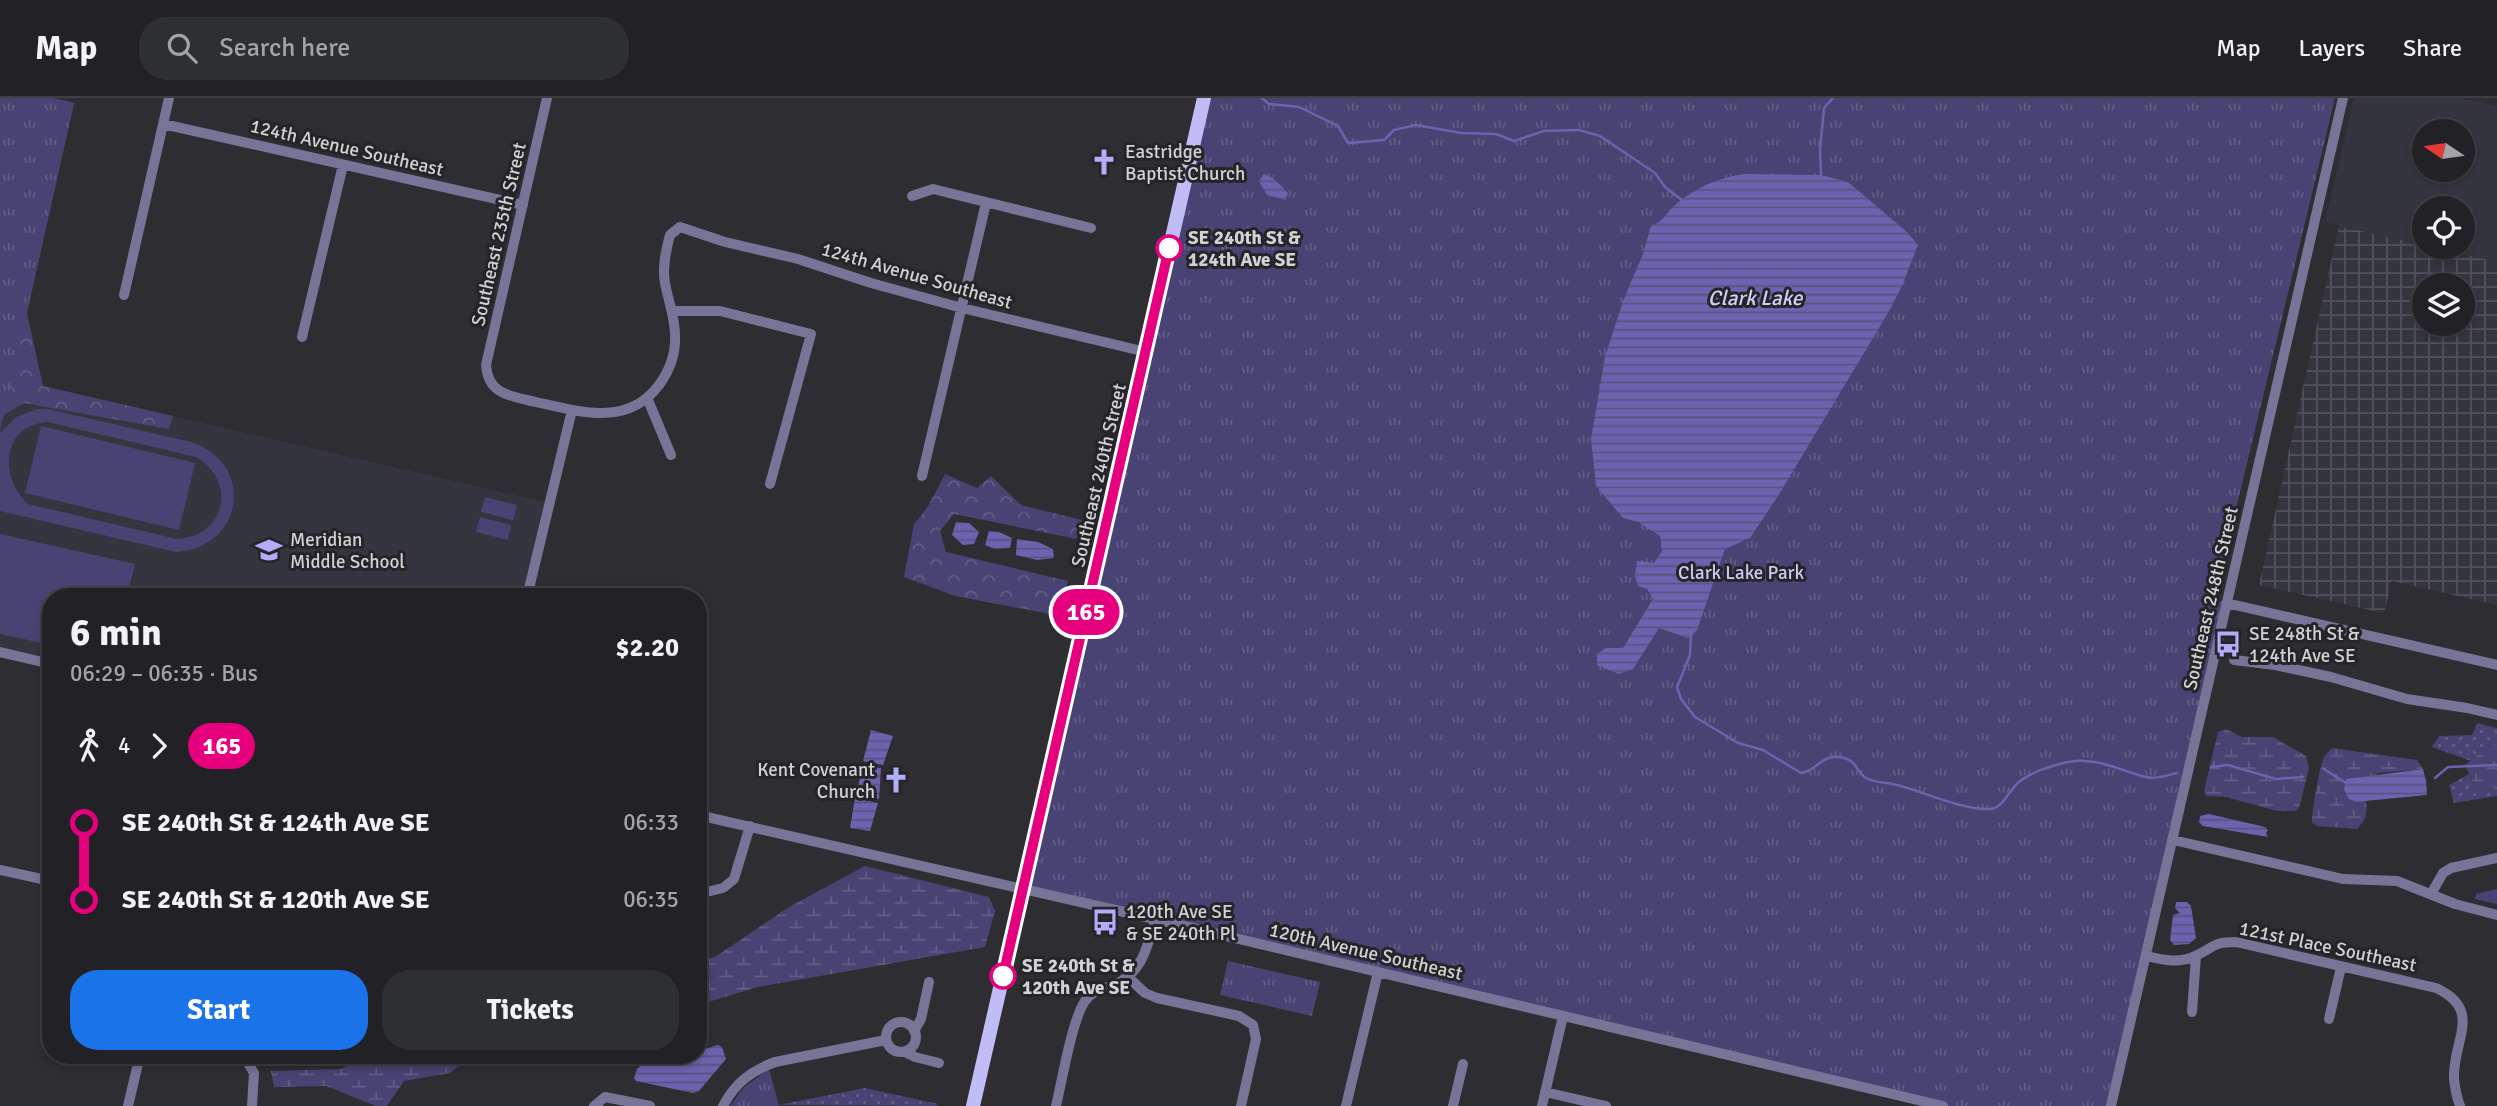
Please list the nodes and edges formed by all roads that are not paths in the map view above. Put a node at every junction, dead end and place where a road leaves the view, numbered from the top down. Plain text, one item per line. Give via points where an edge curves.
1 (169, 98) edge
2 (547, 98) edge
3 (1204, 98) edge
4 (2343, 98) edge
5 (163, 124) junction
6 (343, 165) junction
7 (912, 196) dead end
8 (986, 203) junction
9 (523, 205) junction
10 (1091, 228) dead end
11 (124, 295) dead end
12 (962, 308) junction
13 (673, 311) junction
14 (302, 337) dead end
15 (1146, 352) junction
16 (648, 400) junction
17 (572, 410) junction
18 (671, 455) dead end
19 (922, 476) dead end
20 (770, 484) dead end
21 (529, 588) edge
22 (2226, 603) junction
23 (0, 652) edge
24 (2234, 660) dead end
25 (42, 662) edge
26 (2497, 664) edge
27 (2497, 715) edge
28 (707, 817) edge
29 (750, 826) junction
30 (2173, 840) junction
31 (2497, 858) edge
32 (0, 870) edge
33 (42, 879) edge
34 (1023, 889) junction
35 (707, 892) edge
36 (2431, 894) junction
37 (2497, 915) edge
38 (1155, 919) junction
39 (2146, 956) junction
40 (2196, 956) junction
41 (2341, 967) junction
42 (1378, 972) junction
43 (1128, 977) junction
44 (929, 982) dead end
45 (2192, 1012) dead end
46 (1563, 1016) junction
47 (2329, 1019) dead end
48 (914, 1031) junction
49 (886, 1040) junction
50 (905, 1052) junction
51 (939, 1063) dead end
52 (138, 1064) edge
53 (248, 1064) edge
54 (1463, 1064) dead end
55 (1545, 1092) junction
56 (128, 1106) edge
57 (252, 1106) edge
58 (594, 1106) edge
59 (650, 1106) edge
60 (723, 1106) edge
61 (974, 1106) edge
62 (1056, 1106) edge
63 (1241, 1106) edge
64 (1346, 1106) edge
65 (1453, 1106) edge
66 (1542, 1106) edge
67 (1605, 1106) edge
68 (1943, 1106) edge
69 (2111, 1106) edge
70 (2460, 1106) edge

1 - 5 street
2 - 9 street, Southeast 235th Street
3 - 15 main road, Southeast 240th Street
4 - 22 street, Southeast 248th Street
5 - 6 street, 124th Avenue Southeast
5 - 11 street
6 - 9 street, 124th Avenue Southeast
6 - 14 street
7 - 8 street via 933,190
8 - 10 street
8 - 12 street
9 - 17 street, Southeast 235th Street via 486,365 487,378 505,394
12 - 13 street, 124th Avenue Southeast via 680,228 670,235 664,264
12 - 15 street, 124th Avenue Southeast
12 - 19 street
13 - 16 street via 674,356
13 - 20 street via 720,311 811,334
15 - 34 main road, Southeast 240th Street
16 - 17 street via 627,411 606,414
16 - 18 street
17 - 21 street
22 - 26 street
22 - 30 street, Southeast 248th Street
23 - 25 street
24 - 27 street
28 - 29 street, 120th Avenue Southeast
29 - 34 street, 120th Avenue Southeast
29 - 35 street via 734,879
30 - 36 street via 2343,879 2398,881
30 - 39 street, Southeast 248th Street
31 - 36 street via 2451,868
32 - 33 street
34 - 38 street, 120th Avenue Southeast
34 - 61 main road, Southeast 240th Street
36 - 37 street
38 - 42 street, 120th Avenue Southeast
38 - 43 street via 1146,950
39 - 40 street, 121st Place Southeast via 2170,962
39 - 69 street, Southeast 248th Street
40 - 41 street, 121st Place Southeast via 2219,942 2236,942
40 - 45 street
41 - 47 street
41 - 70 street, 121st Place Southeast via 2436,988 2459,1004 2463,1015 2454,1078
42 - 46 street, 120th Avenue Southeast
42 - 64 street
43 - 62 street via 1091,993 1079,1012
43 - 63 street via 1157,998 1240,1016 1253,1025 1256,1039
44 - 48 street
46 - 55 street
46 - 68 street, 120th Avenue Southeast
48 - 49 street via 904,1023 894,1024
48 - 50 street via 915,1044
49 - 50 street via 895,1051
49 - 60 street via 775,1062 735,1086
50 - 51 street
52 - 56 street
53 - 57 street via 254,1073
54 - 65 street
55 - 66 street
55 - 67 street
58 - 59 street via 605,1097

